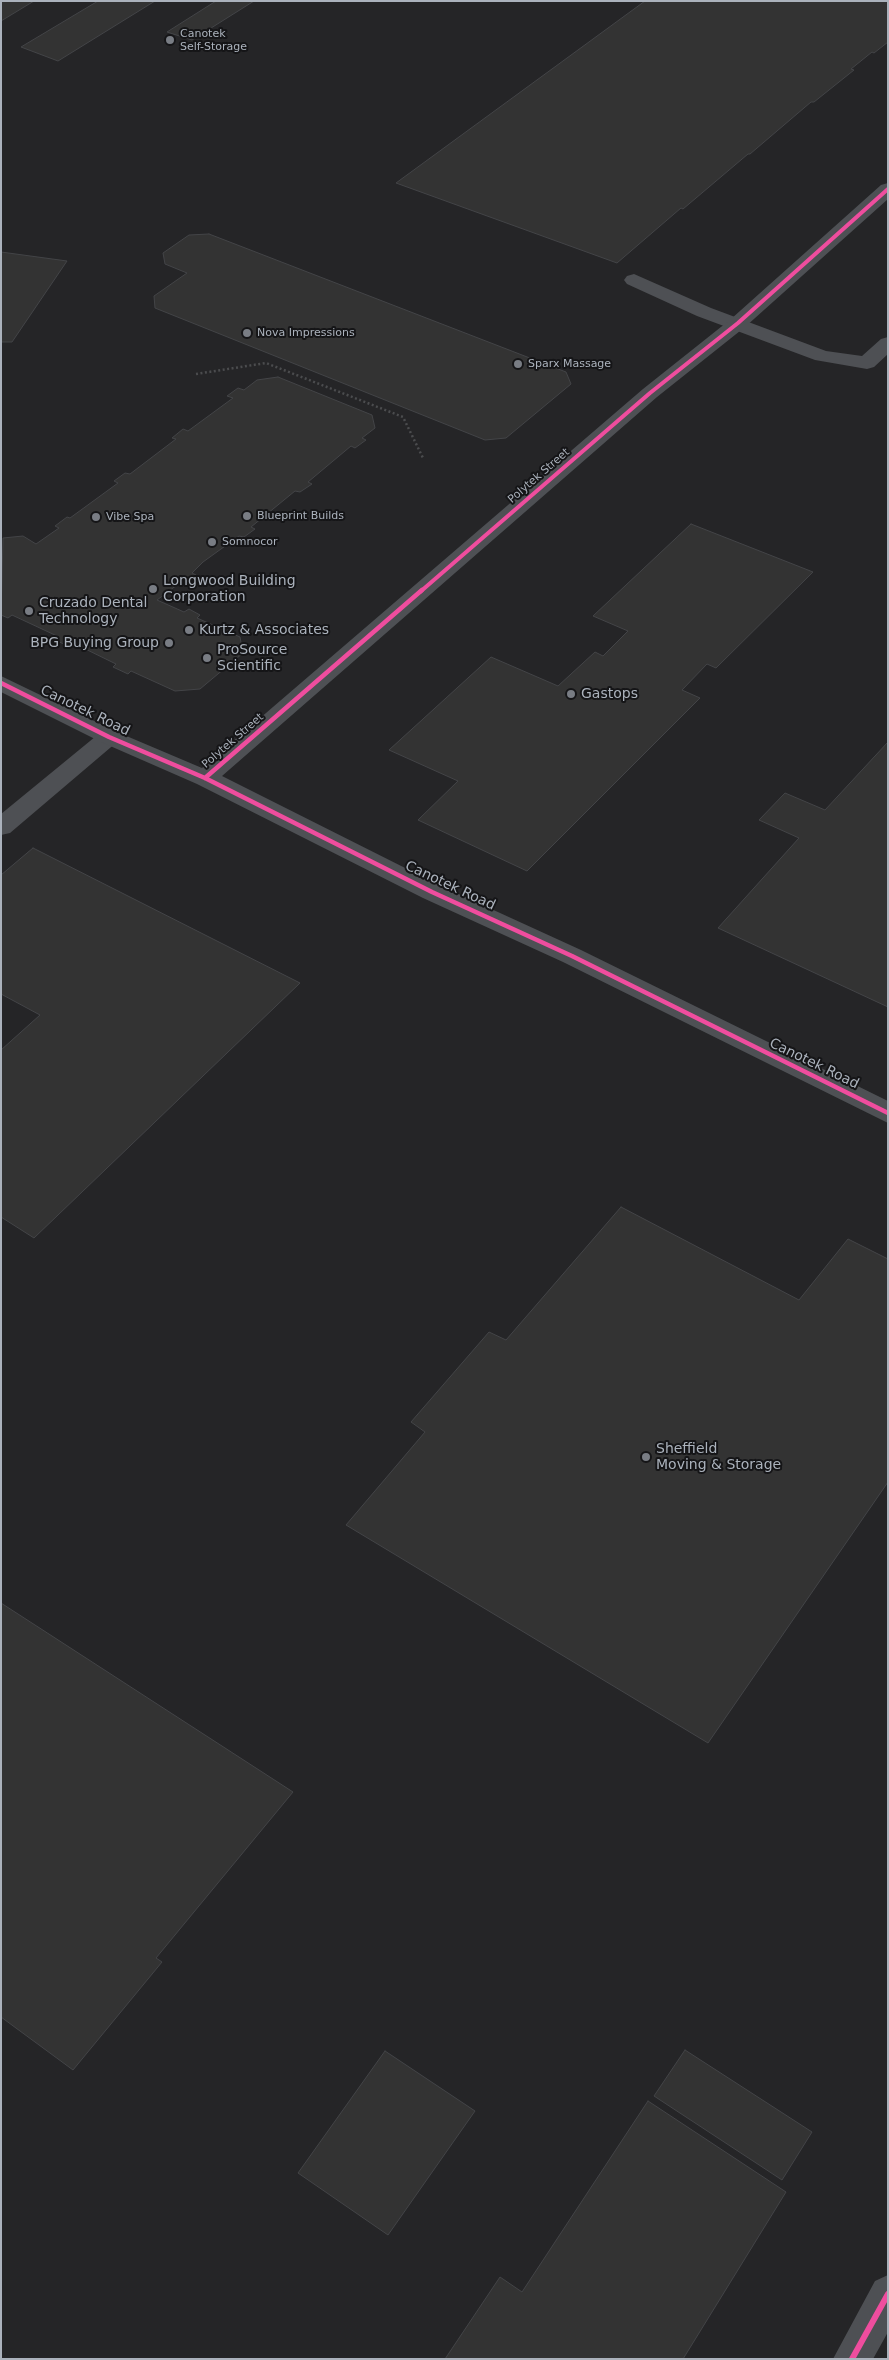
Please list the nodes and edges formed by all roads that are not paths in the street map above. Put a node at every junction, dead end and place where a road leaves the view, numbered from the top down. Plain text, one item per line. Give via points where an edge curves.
1 (888, 189) edge
2 (634, 280) dead end
3 (738, 323) junction
4 (888, 343) edge
5 (1, 683) edge
6 (109, 737) junction
7 (205, 778) junction
8 (1, 827) edge
9 (888, 1113) edge
10 (888, 2294) edge
11 (852, 2359) edge

1 - 3 street, Polytek Street
2 - 3 street via 704,312
3 - 4 street via 822,356 867,363
3 - 7 street, Polytek Street via 650,393
5 - 6 street, Canotek Road
6 - 7 street, Canotek Road
6 - 8 street
7 - 9 street, Canotek Road
10 - 11 street

